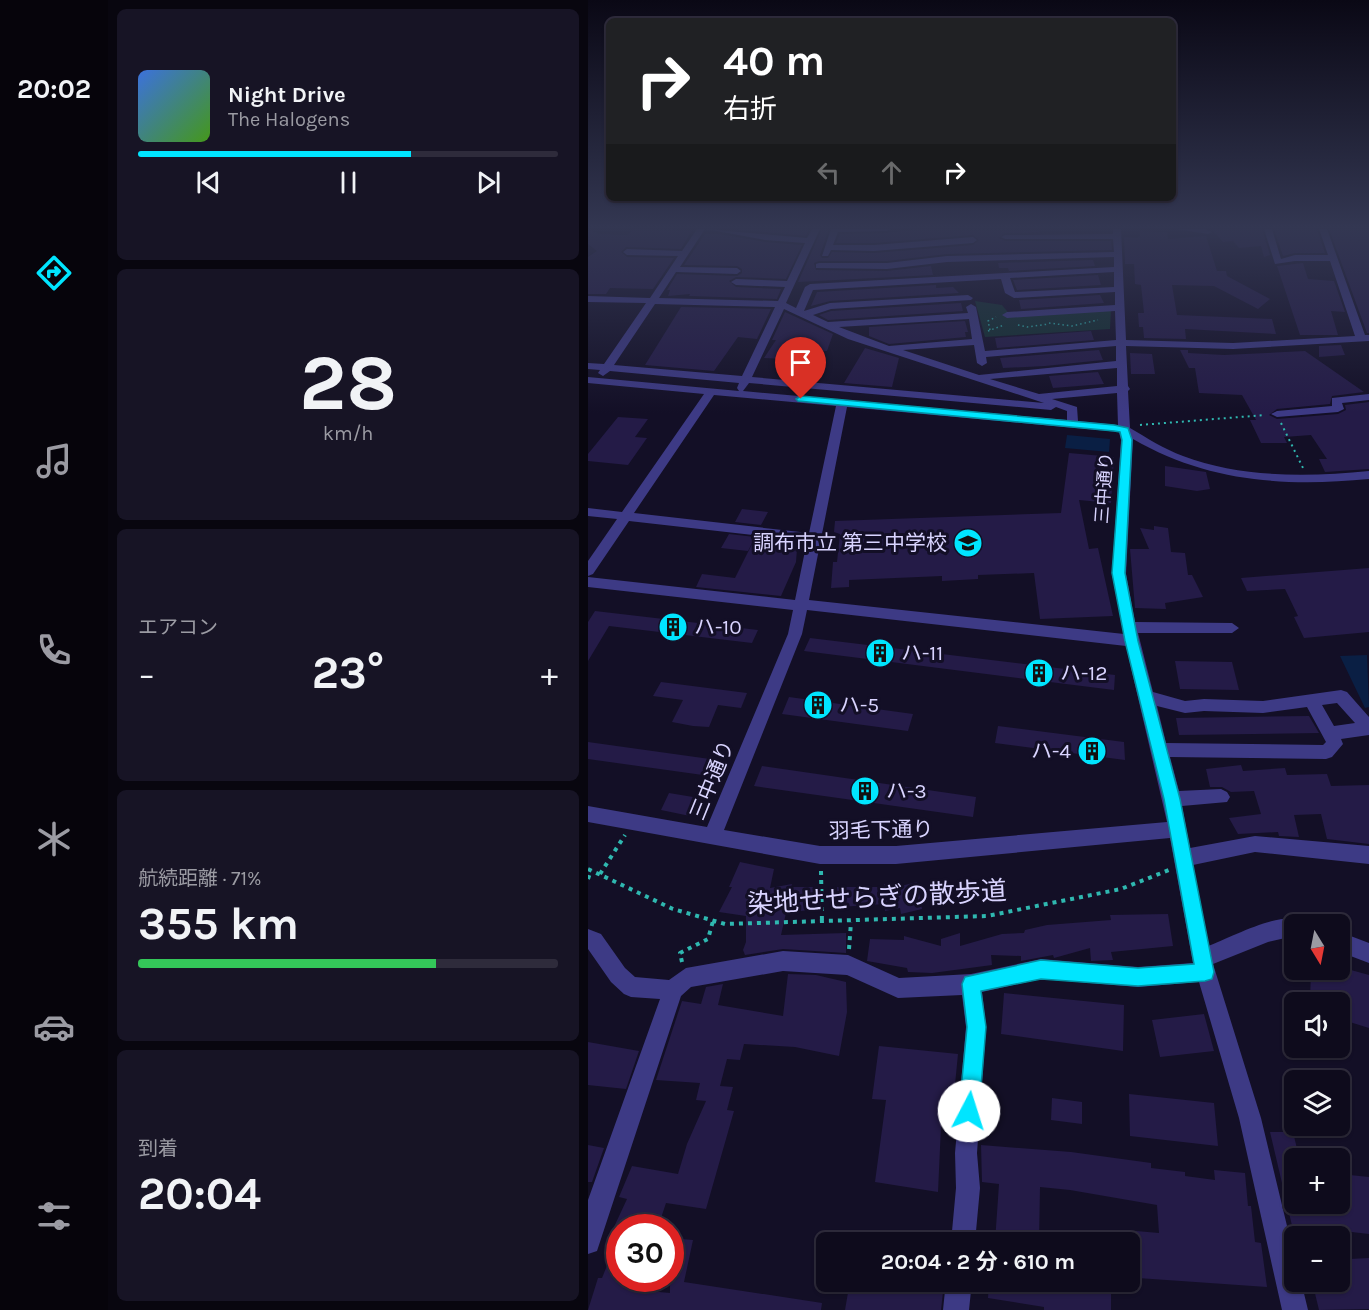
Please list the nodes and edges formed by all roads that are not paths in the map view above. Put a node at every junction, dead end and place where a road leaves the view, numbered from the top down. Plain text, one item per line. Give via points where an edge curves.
1 (660, 290) edge
2 (787, 290) edge
3 (809, 290) edge
4 (966, 290) edge
5 (1009, 290) edge
6 (1099, 290) edge
7 (1119, 290) edge
8 (1347, 290) edge
9 (589, 294) edge
10 (968, 298) junction
11 (653, 300) junction
12 (781, 304) junction
13 (1120, 308) junction
14 (803, 313) junction
15 (1007, 315) dead end
16 (973, 316) junction
17 (826, 325) junction
18 (980, 337) junction
19 (1365, 338) edge
20 (1122, 342) junction
21 (884, 348) junction
22 (981, 354) junction
23 (1123, 364) junction
24 (588, 366) edge
25 (608, 367) junction
26 (984, 378) junction
27 (593, 380) edge
28 (746, 380) junction
29 (1125, 389) junction
30 (711, 391) junction
31 (740, 394) junction
32 (1037, 396) junction
33 (1369, 397) edge
34 (842, 403) junction
35 (1073, 409) junction
36 (1277, 414) road end
37 (1072, 424) junction
38 (1124, 428) junction
39 (1369, 475) edge
40 (588, 512) edge
41 (625, 516) junction
42 (816, 538) junction
43 (588, 571) edge
44 (588, 582) edge
45 (803, 604) junction
46 (1232, 628) dead end
47 (1130, 634) junction
48 (1146, 697) junction
49 (1312, 701) junction
50 (1368, 725) edge
51 (1329, 734) junction
52 (1160, 750) junction
53 (1221, 797) dead end
54 (1172, 799) junction
55 (588, 814) edge
56 (1177, 829) junction
57 (712, 837) junction
58 (1369, 855) edge
59 (1178, 863) junction
60 (1284, 929) edge
61 (588, 939) edge
62 (1350, 946) edge
63 (1369, 953) edge
64 (1203, 965) junction
65 (680, 984) junction
66 (971, 984) junction
67 (594, 1200) edge
68 (964, 1232) edge
69 (588, 1242) edge
70 (958, 1292) edge
71 (956, 1310) edge
72 (1295, 1310) edge

1 - 11 street
2 - 12 street
3 - 14 street
4 - 10 street
5 - 6 street via 1011,295
7 - 13 street, 三中通り
8 - 19 street
9 - 11 street
10 - 14 street via 830,306
10 - 16 street
11 - 12 street
11 - 25 street
12 - 14 street
12 - 28 street
13 - 15 street
13 - 20 street, 三中通り
14 - 17 street
16 - 17 street
16 - 18 street
17 - 21 street
18 - 21 street
18 - 22 street
19 - 20 street via 1233,346
20 - 22 street
20 - 23 street, 三中通り
21 - 26 street
22 - 26 street
23 - 26 street
23 - 29 street, 三中通り
24 - 25 street
25 - 27 street
25 - 28 street
26 - 32 street
27 - 30 street
28 - 31 street
28 - 35 street
29 - 32 street
29 - 38 street, 三中通り
30 - 31 street
30 - 41 street
31 - 34 street
32 - 35 street
33 - 36 street via 1336,400 1338,409
34 - 37 street via 932,411 948,403 969,405 984,415
34 - 42 street, 三中通り
35 - 37 street
37 - 38 street
38 - 39 street via 1179,459 1209,468 1269,477
38 - 47 street, 三中通り via 1127,440 1119,573
40 - 41 street
41 - 42 street
41 - 43 street
42 - 45 street, 三中通り
44 - 45 street via 762,603
45 - 47 street
45 - 57 street, 三中通り via 795,633
46 - 47 street
47 - 48 street, 三中通り
48 - 49 street via 1185,707 1263,707
48 - 52 street, 三中通り
49 - 50 street via 1341,696
49 - 51 street
50 - 51 street
51 - 52 street via 1335,744 1326,752
52 - 54 street, 三中通り
53 - 54 street
54 - 56 street, 三中通り
55 - 57 street, 羽毛下通り
56 - 57 street, 羽毛下通り via 871,856 820,855
56 - 59 street, 三中通り
58 - 59 street via 1255,844
59 - 64 street, 三中通り
60 - 64 street via 1268,932
61 - 65 street via 594,941 631,987
62 - 63 street
64 - 66 street via 1138,977 1041,969
64 - 72 street, 三中通り via 1250,1118
65 - 66 street via 783,961 848,965 898,988
65 - 67 street
66 - 68 street via 976,1027
67 - 69 street
70 - 71 street

